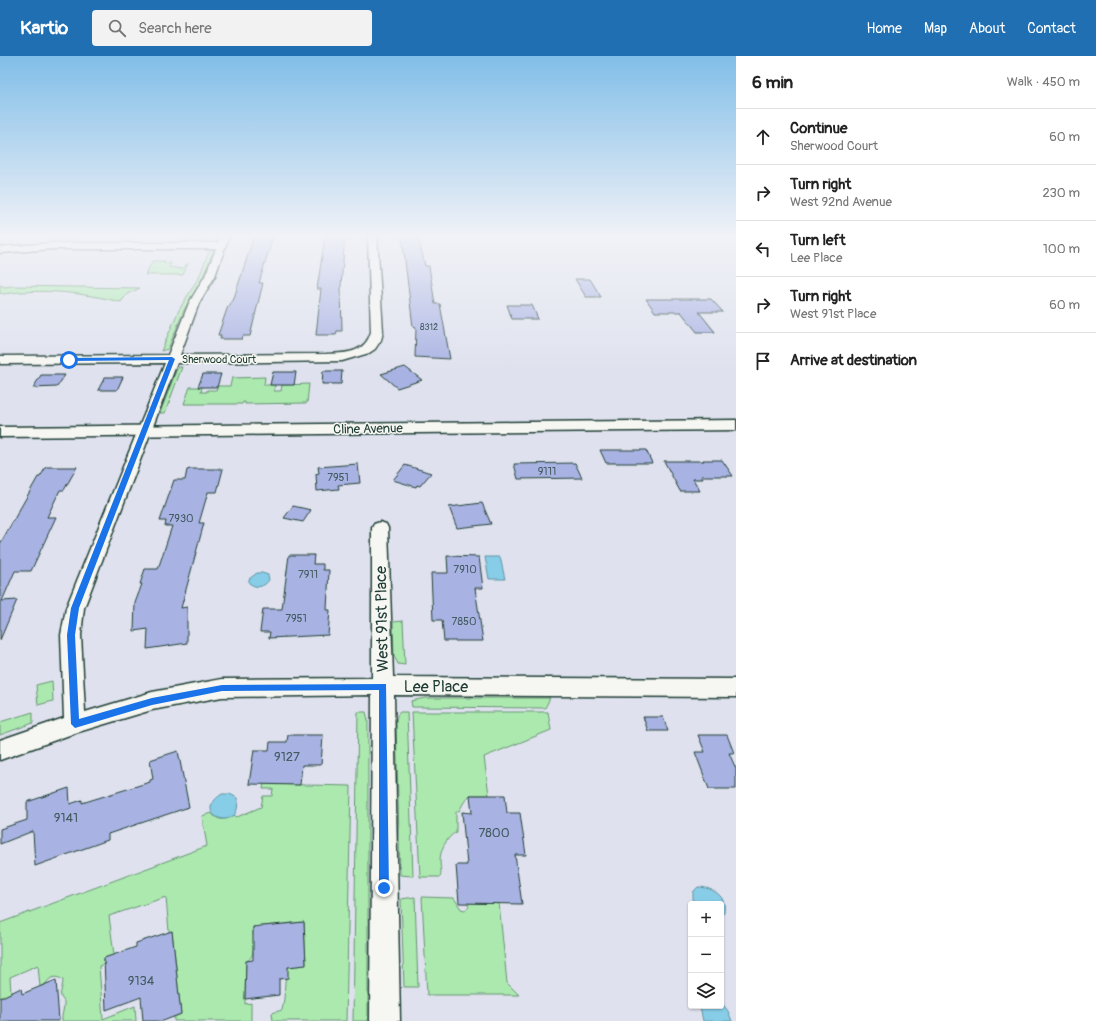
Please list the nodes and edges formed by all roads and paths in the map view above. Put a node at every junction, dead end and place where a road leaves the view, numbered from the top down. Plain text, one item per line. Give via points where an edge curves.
1 (207, 281) edge
2 (375, 281) edge
3 (172, 359) junction
4 (0, 360) edge
5 (736, 425) edge
6 (144, 430) junction
7 (0, 432) edge
8 (380, 528) dead end
9 (384, 686) junction
10 (736, 688) edge
11 (75, 724) junction
12 (0, 750) edge
13 (385, 1021) edge

1 - 3 street via 194,303
2 - 3 street, Sherwood Court via 378,332 376,340 366,350 326,358
3 - 4 street, Sherwood Court
3 - 6 street
5 - 6 street, Cline Avenue
6 - 7 street, Cline Avenue
6 - 11 street via 75,608 71,635
8 - 9 street, West 91st Place
9 - 10 street, Lee Place
9 - 11 street, Lee Place via 222,688 152,701
9 - 13 street, West 91st Place
11 - 12 street, Lee Place

